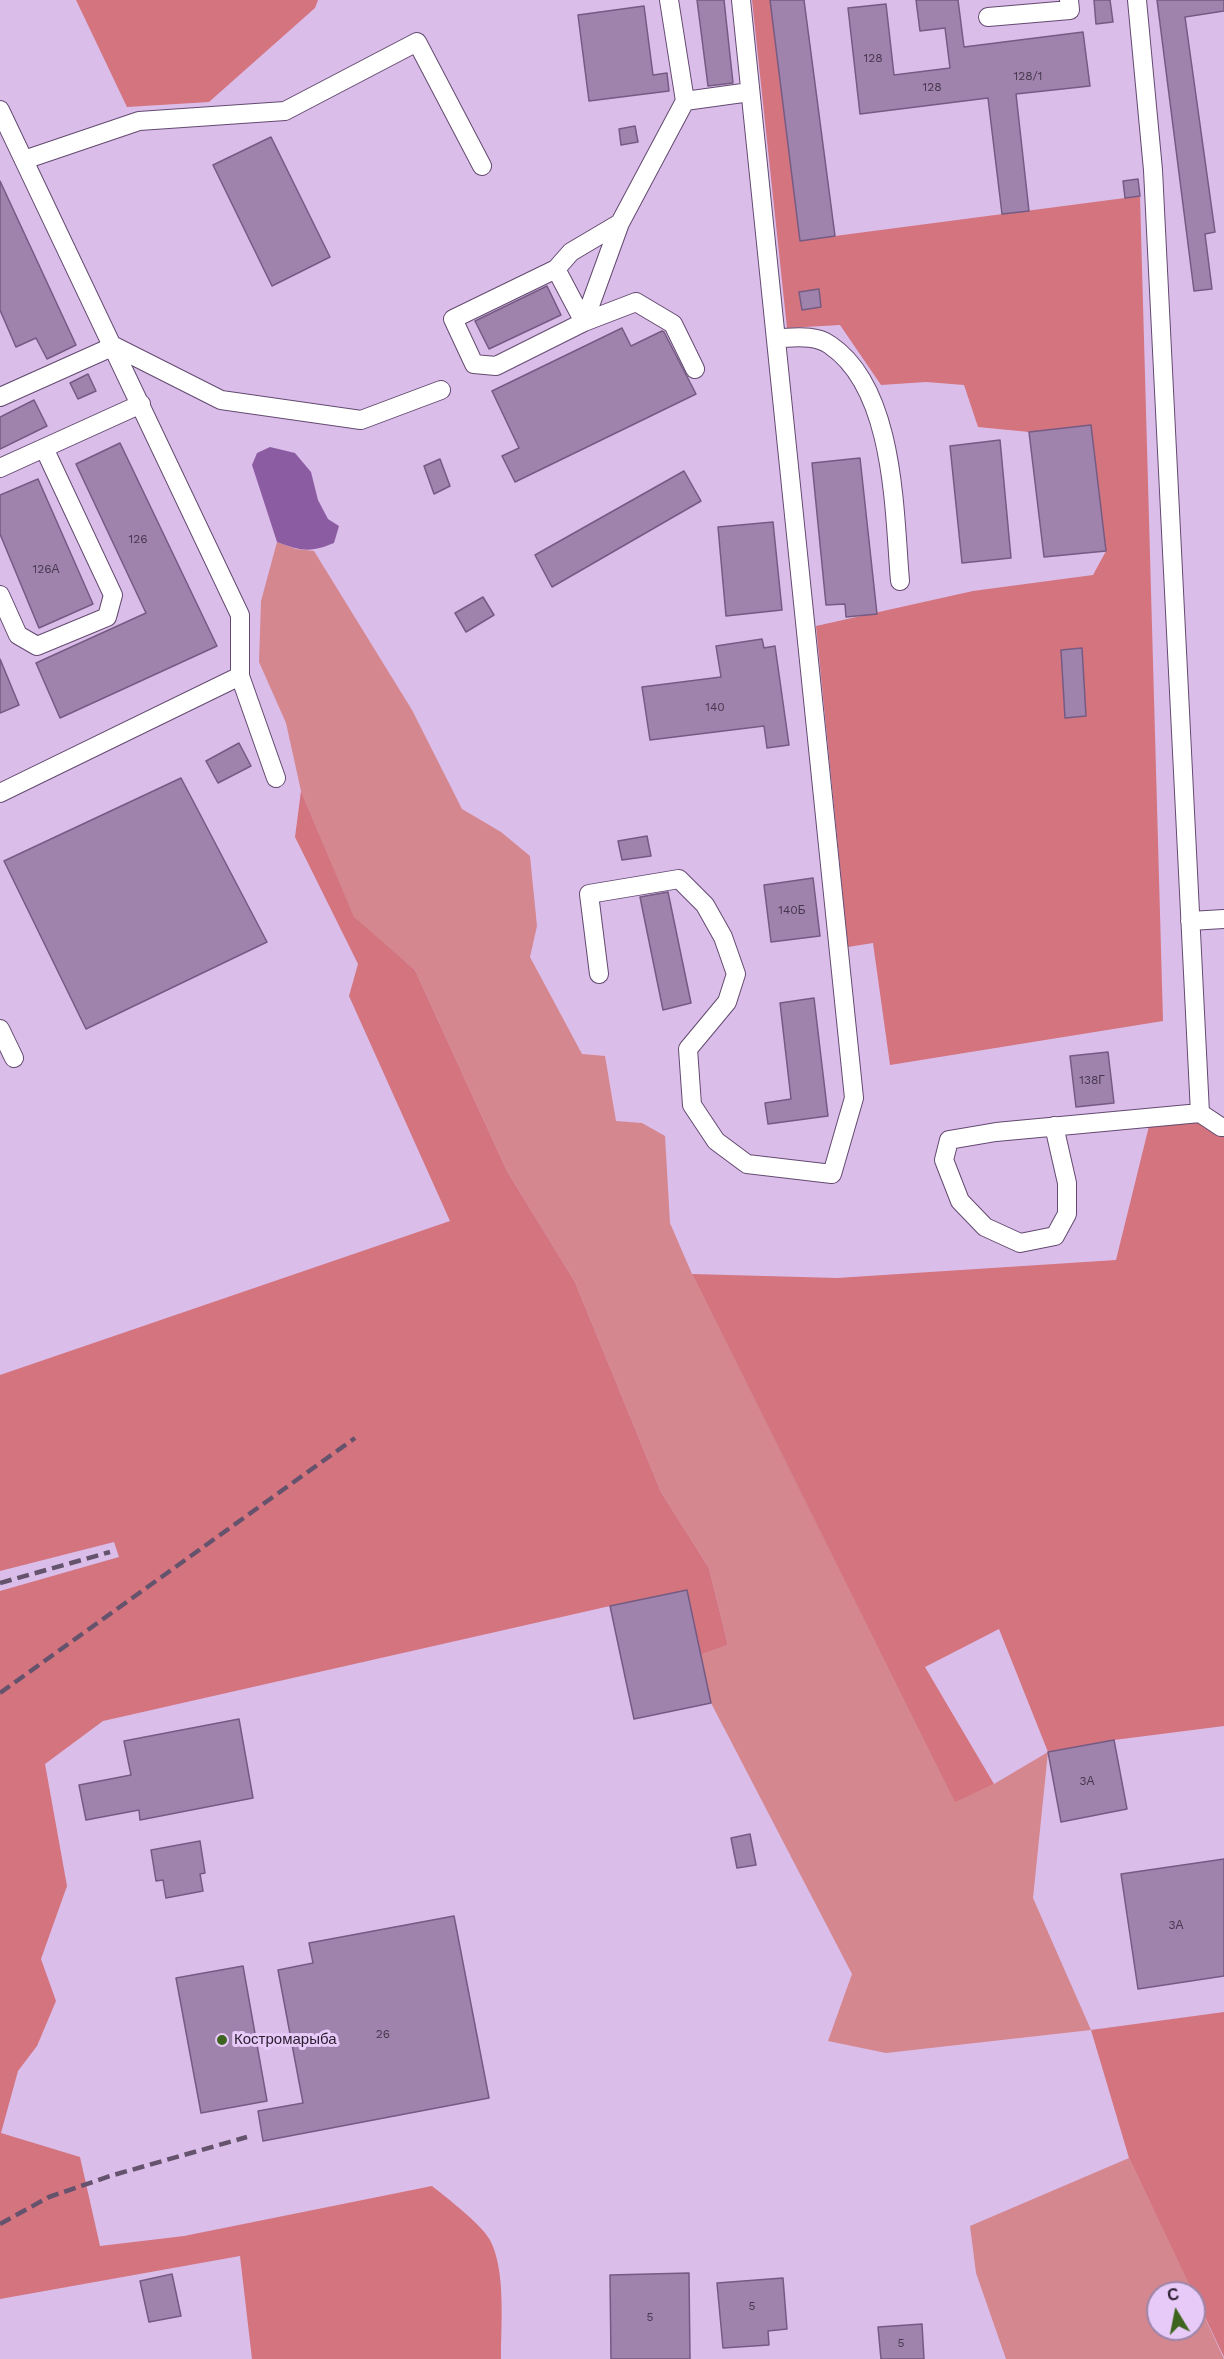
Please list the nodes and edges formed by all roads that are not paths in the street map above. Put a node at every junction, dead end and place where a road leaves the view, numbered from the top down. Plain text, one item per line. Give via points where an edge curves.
1 (669, 0) edge
2 (741, 0) edge
3 (1069, 0) edge
4 (1137, 0) edge
5 (988, 17) dead end
6 (750, 92) junction
7 (685, 101) junction
8 (0, 110) edge
9 (24, 160) junction
10 (482, 166) dead end
11 (620, 224) junction
12 (556, 269) junction
13 (584, 322) junction
14 (776, 338) junction
15 (114, 345) junction
16 (695, 369) dead end
17 (441, 390) dead end
18 (0, 397) edge
19 (141, 404) junction
20 (44, 448) junction
21 (0, 468) edge
22 (900, 581) dead end
23 (1, 601) edge
24 (240, 676) junction
25 (276, 778) dead end
26 (0, 793) edge
27 (1224, 920) edge
28 (1190, 921) junction
29 (599, 974) dead end
30 (0, 1029) edge
31 (14, 1058) dead end
32 (1200, 1113) junction
33 (1054, 1126) junction
34 (1224, 1127) edge

1 - 7 street
2 - 6 street
3 - 5 street via 1070,10
4 - 28 street via 1153,170
6 - 7 street
6 - 14 street
7 - 11 street
8 - 9 street
9 - 10 street via 139,121 285,111 417,42
9 - 15 street
11 - 12 street via 571,252
11 - 13 street
12 - 13 street
12 - 13 street via 453,319 474,364 496,366
13 - 16 street via 636,302 673,324
14 - 22 street via 810,337 829,344 850,364 868,393 890,463
14 - 29 street via 854,1098 832,1174 747,1164 716,1141 692,1105 687,1049 727,1002 736,974 723,937 705,905 679,879 589,894
15 - 17 street via 221,400 361,420
15 - 18 street
15 - 19 street
19 - 20 street
19 - 24 street via 240,615
20 - 21 street
20 - 23 street via 113,595 107,617 37,646 18,635
24 - 25 street
24 - 26 street
27 - 28 street
28 - 32 street
30 - 31 street
32 - 33 street
32 - 34 street
33 - 33 street via 1067,1183 1067,1214 1055,1236 1020,1243 985,1227 960,1201 944,1160 950,1140

